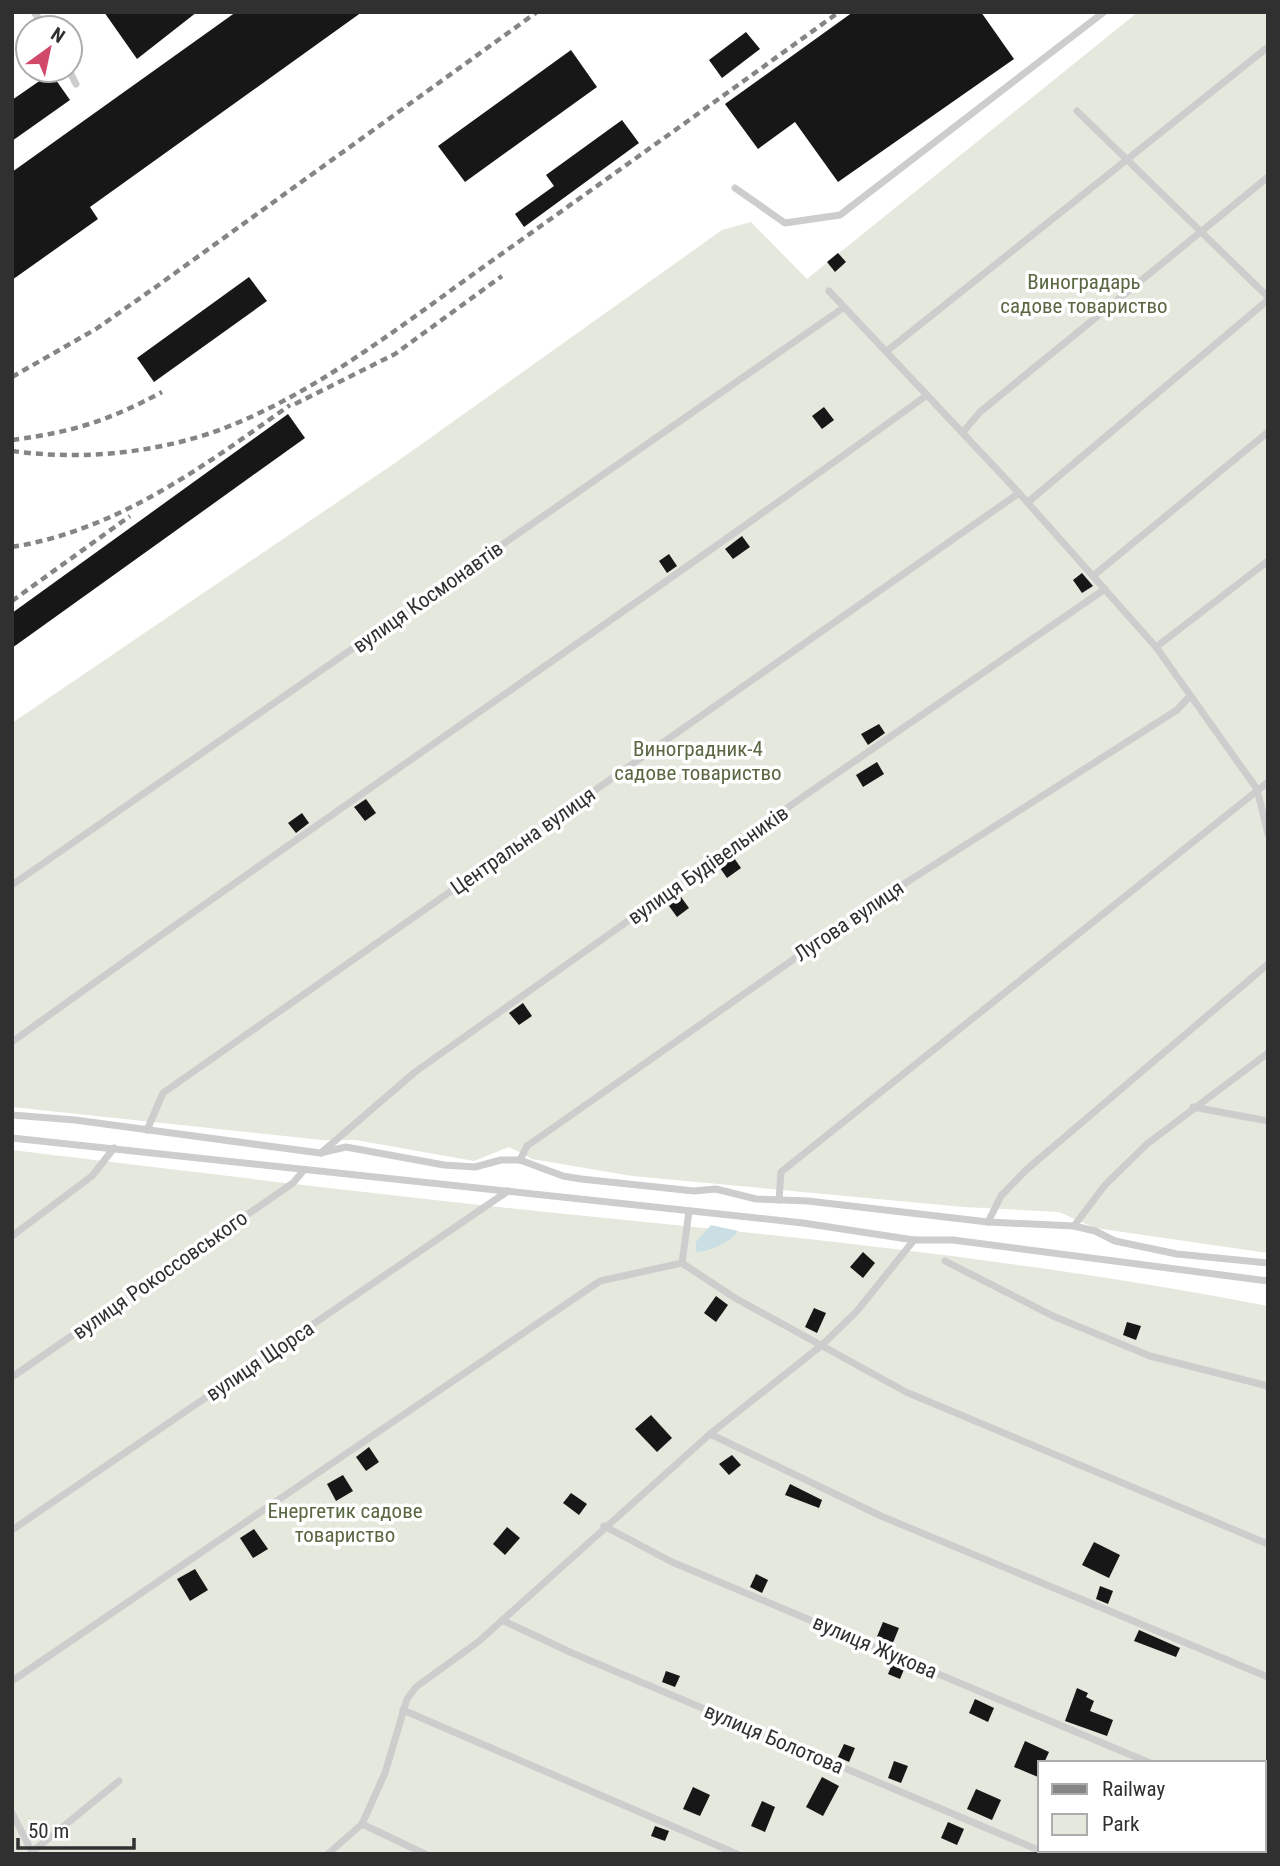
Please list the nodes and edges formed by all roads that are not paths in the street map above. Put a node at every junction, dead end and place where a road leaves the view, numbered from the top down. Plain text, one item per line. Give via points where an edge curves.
1 (1104, 12) edge
2 (1268, 47) edge
3 (1076, 111) dead end
4 (1127, 160) junction
5 (1268, 177) edge
6 (735, 188) dead end
7 (1200, 232) junction
8 (829, 291) dead end
9 (1268, 298) edge
10 (843, 309) junction
11 (887, 351) junction
12 (927, 395) junction
13 (963, 432) junction
14 (1268, 432) edge
15 (1019, 493) junction
16 (1028, 502) junction
17 (1268, 561) edge
18 (1093, 576) junction
19 (1105, 589) junction
20 (1156, 647) junction
21 (1191, 696) junction
22 (1268, 782) edge
23 (1257, 789) junction
24 (1268, 834) edge
25 (12, 885) edge
26 (1268, 964) edge
27 (12, 1042) edge
28 (1268, 1053) edge
29 (1193, 1107) junction
30 (12, 1115) edge
31 (1268, 1121) edge
32 (147, 1130) junction
33 (12, 1138) edge
34 (114, 1149) junction
35 (320, 1153) junction
36 (520, 1160) junction
37 (304, 1170) junction
38 (508, 1191) junction
39 (779, 1200) junction
40 (689, 1211) junction
41 (988, 1222) junction
42 (1074, 1226) junction
43 (12, 1236) edge
44 (914, 1240) junction
45 (945, 1261) dead end
46 (682, 1263) junction
47 (1268, 1263) edge
48 (1268, 1281) edge
49 (822, 1345) junction
50 (12, 1377) edge
51 (1268, 1386) edge
52 (709, 1434) junction
53 (604, 1526) junction
54 (12, 1530) edge
55 (1268, 1544) edge
56 (502, 1620) junction
57 (1268, 1677) edge
58 (12, 1681) edge
59 (403, 1710) junction
60 (1145, 1761) edge
61 (119, 1781) dead end
62 (12, 1813) edge
63 (362, 1824) junction
64 (1038, 1850) edge
65 (33, 1853) edge
66 (328, 1854) edge
67 (425, 1854) edge
68 (737, 1854) edge

1 - 6 lane via 840,215 785,223
2 - 4 lane
3 - 4 lane
4 - 7 lane
4 - 11 lane
5 - 7 lane
7 - 9 lane
7 - 13 lane via 980,412
8 - 10 lane
9 - 16 lane
10 - 11 lane
10 - 25 lane, вулиця Космонавтів
11 - 12 lane
12 - 13 lane
12 - 27 lane
13 - 15 lane
14 - 18 lane
15 - 16 lane
15 - 32 lane, Центральна вулиця via 163,1093
16 - 18 lane
17 - 20 lane
18 - 19 lane
19 - 20 lane
19 - 35 lane, вулиця Будівельників via 415,1072
20 - 21 lane
21 - 23 lane
21 - 36 lane, Лугова вулиця via 860,912 527,1146
22 - 23 lane
23 - 24 lane
23 - 39 lane via 781,1172
26 - 41 lane via 1026,1170 1001,1196
28 - 29 lane
29 - 31 lane
29 - 42 lane via 1125,1164
30 - 32 lane
32 - 35 lane
33 - 34 lane
34 - 37 lane
34 - 43 lane via 92,1176
35 - 36 lane via 346,1147 475,1167
36 - 39 lane via 581,1179 694,1191 716,1189
37 - 38 lane
37 - 50 lane, вулиця Рокоссовського via 293,1183
38 - 40 lane
38 - 54 lane, вулиця Щорса
39 - 41 lane
40 - 44 lane
40 - 46 lane
41 - 42 lane
42 - 47 lane via 1115,1241 1177,1254
44 - 48 lane via 1024,1248
44 - 49 lane via 857,1311
45 - 51 lane via 1053,1316 1150,1356
46 - 49 lane via 704,1280
46 - 58 lane via 600,1281
49 - 52 lane
49 - 55 lane via 906,1392
52 - 53 lane
52 - 57 lane via 881,1516
53 - 56 lane
53 - 60 lane, вулиця Жукова via 672,1562
56 - 59 lane via 416,1687
56 - 64 lane, вулиця Болотова
59 - 63 lane via 385,1773
59 - 68 lane
61 - 65 lane
62 - 65 lane
63 - 66 lane
63 - 67 lane

